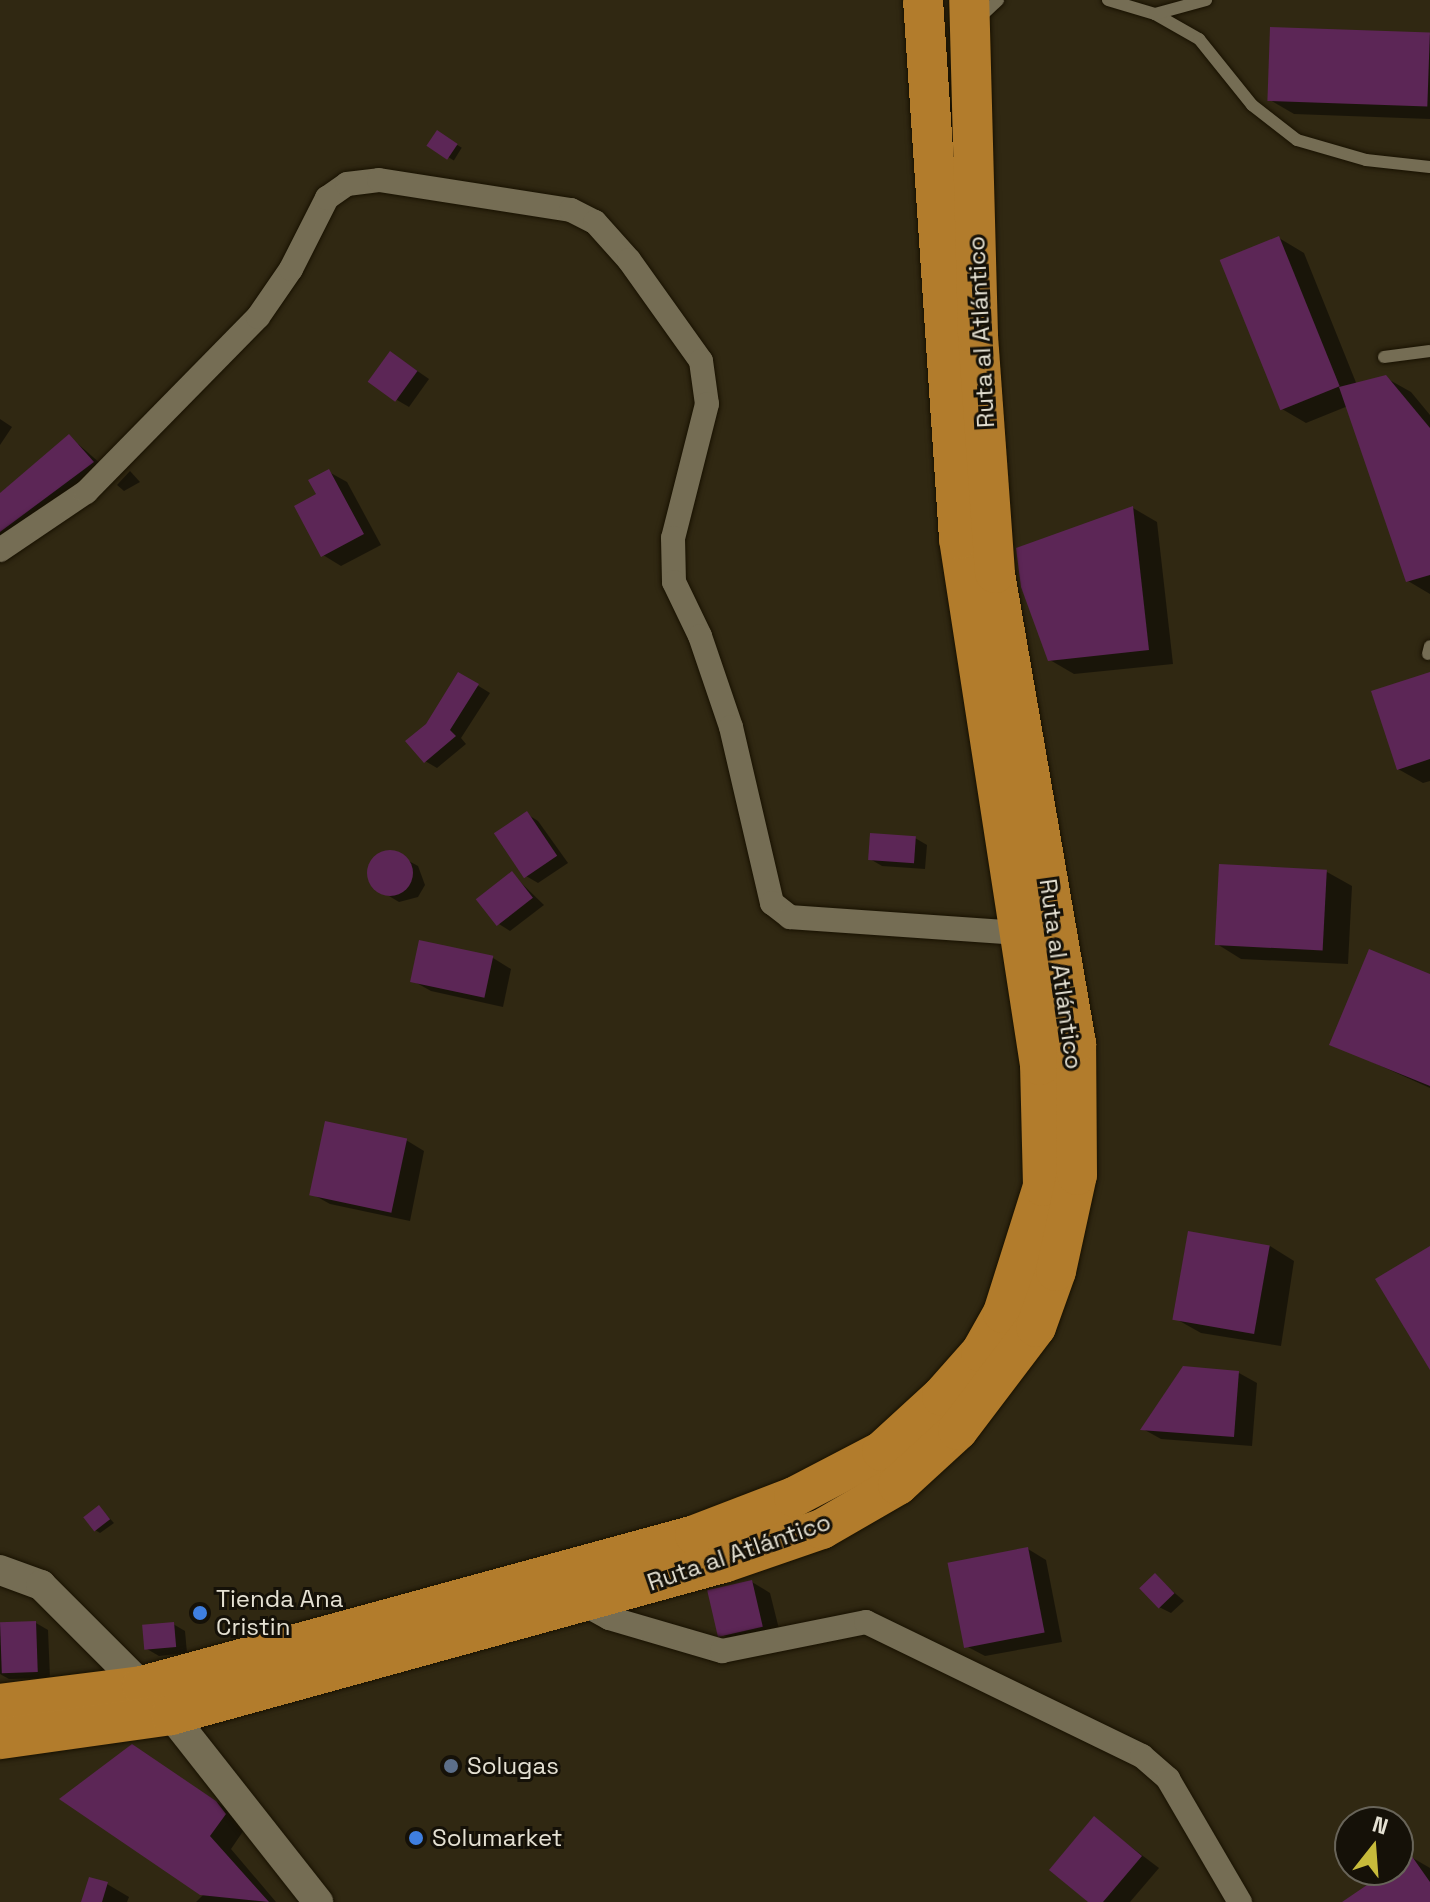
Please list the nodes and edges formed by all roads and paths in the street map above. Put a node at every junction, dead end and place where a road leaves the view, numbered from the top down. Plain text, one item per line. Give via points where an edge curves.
1 (923, 0) edge
2 (939, 0) edge
3 (1108, 0) edge
4 (1206, 0) edge
5 (979, 9) edge
6 (1155, 14) junction
7 (1430, 167) edge
8 (1430, 351) edge
9 (1384, 357) dead end
10 (0, 550) edge
11 (1021, 933) junction
12 (0, 1570) edge
13 (582, 1603) junction
14 (142, 1686) junction
15 (0, 1704) edge
16 (171, 1715) junction
17 (0, 1739) edge
18 (318, 1902) edge
19 (1240, 1902) edge

1 - 11 highway, Ruta al Atlántico via 959,539
2 - 5 highway via 943,49 952,52
3 - 6 lane
4 - 6 lane
5 - 13 highway, Ruta al Atlántico via 978,335 995,573 1076,1043 1077,1175 1056,1271 1036,1327 997,1385 898,1485 822,1529
6 - 7 lane via 1199,39 1252,105 1297,140 1366,160
8 - 9 lane
10 - 11 street via 86,492 258,317 291,269 327,198 347,184 379,180 571,210 595,222 629,260 701,361 707,404 673,538 674,582 700,636 731,727 772,903 790,917
11 - 14 highway, Ruta al Atlántico via 1040,1065 1043,1171 1026,1251 1003,1313 981,1352 882,1451 794,1497 695,1535
12 - 14 street via 41,1585
13 - 16 highway, Ruta al Atlántico
13 - 19 street via 609,1618 722,1651 866,1622 1142,1756 1168,1779
14 - 15 highway, Ruta al Atlántico
14 - 16 street
16 - 17 highway, Ruta al Atlántico
16 - 18 street

